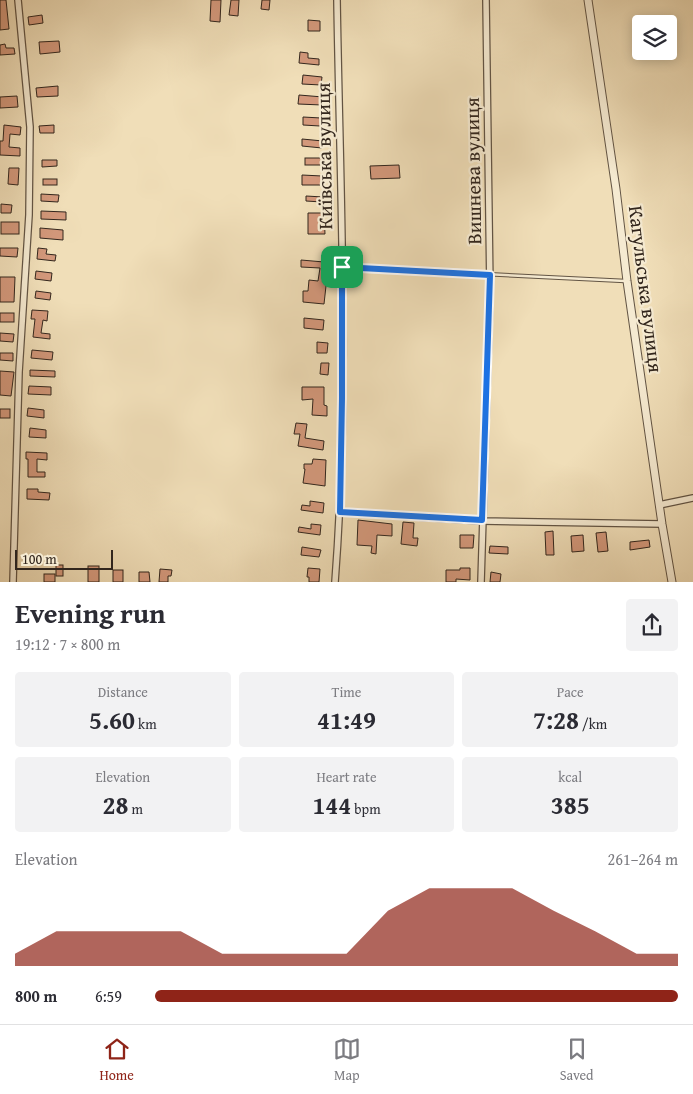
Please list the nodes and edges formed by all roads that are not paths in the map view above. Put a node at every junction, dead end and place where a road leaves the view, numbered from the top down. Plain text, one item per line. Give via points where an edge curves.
1 (18, 0) edge
2 (337, 0) edge
3 (486, 0) edge
4 (588, 0) edge
5 (342, 267) junction
6 (490, 275) junction
7 (627, 281) junction
8 (693, 498) edge
9 (659, 505) junction
10 (340, 512) junction
11 (482, 520) junction
12 (662, 524) junction
13 (13, 582) edge
14 (335, 582) edge
15 (481, 582) edge
16 (672, 582) edge

1 - 13 street via 30,127 30,186 19,372
2 - 5 street, Київська вулиця
3 - 6 street, Вишнева вулиця
4 - 7 street, Кагульська вулиця
5 - 6 lane
5 - 10 street, Київська вулиця
6 - 7 lane
6 - 11 street, Вишнева вулиця
7 - 9 street, Кагульська вулиця
8 - 9 street
9 - 12 street, Кагульська вулиця
10 - 11 street
10 - 14 street, Київська вулиця
11 - 12 street
11 - 15 street, Вишнева вулиця
12 - 16 street, Кагульська вулиця

